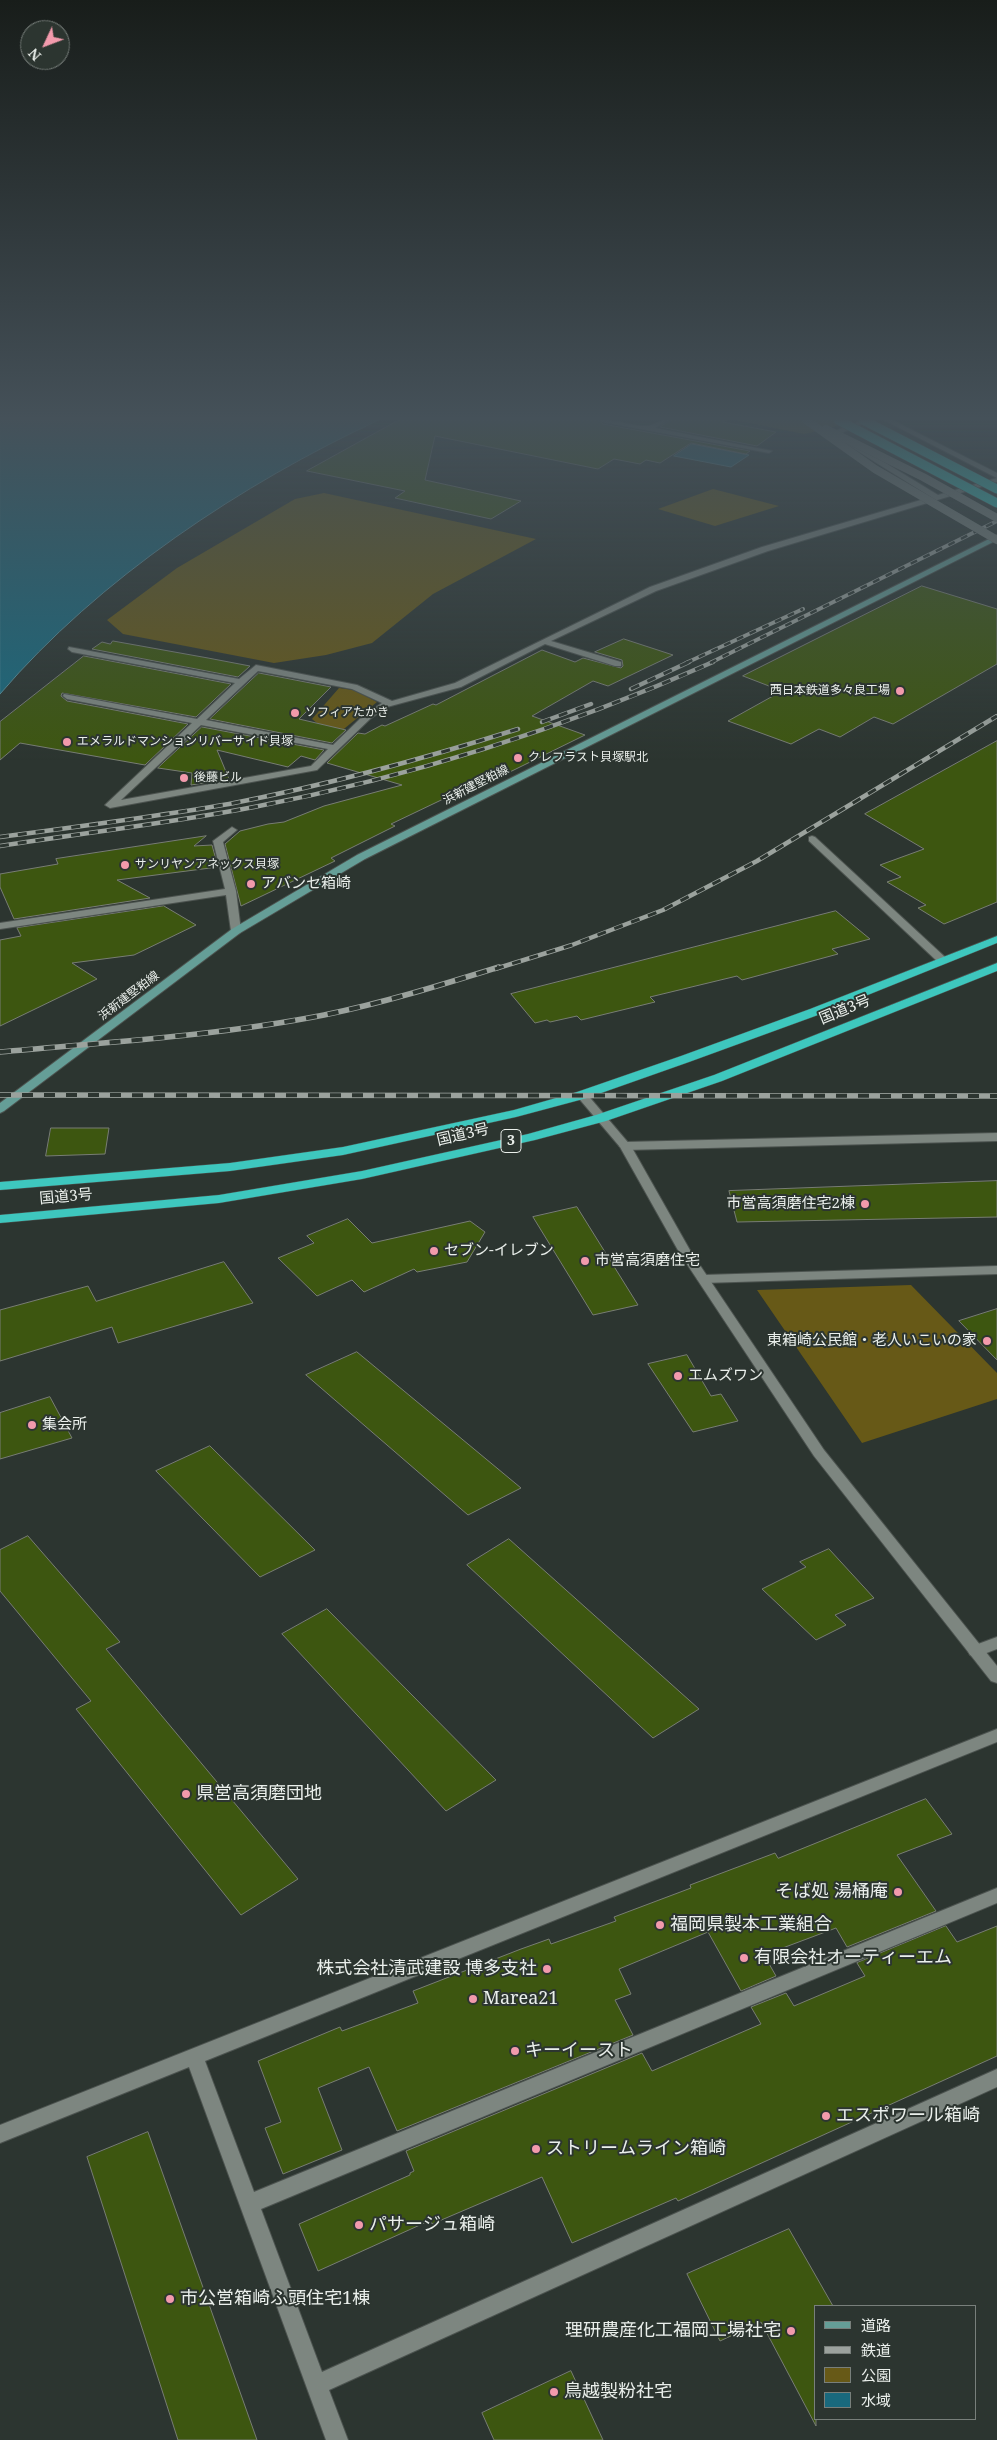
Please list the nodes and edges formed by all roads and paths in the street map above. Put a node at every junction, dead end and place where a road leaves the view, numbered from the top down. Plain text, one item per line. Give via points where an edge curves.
1 (816, 534) edge
2 (997, 538) edge
3 (544, 641) junction
4 (72, 649) dead end
5 (618, 664) dead end
6 (240, 682) junction
7 (68, 696) dead end
8 (391, 704) junction
9 (197, 721) junction
10 (335, 748) junction
11 (232, 830) dead end
12 (812, 839) dead end
13 (231, 892) junction
14 (0, 926) edge
15 (236, 931) junction
16 (997, 938) edge
17 (942, 960) junction
18 (997, 967) edge
19 (582, 1095) junction
20 (0, 1109) edge
21 (601, 1118) junction
22 (997, 1137) edge
23 (625, 1146) junction
24 (0, 1186) edge
25 (0, 1219) edge
26 (997, 1270) edge
27 (703, 1279) junction
28 (997, 1643) edge
29 (976, 1650) junction
30 (997, 1677) edge
31 (997, 1735) edge
32 (997, 1895) edge
33 (194, 2056) junction
34 (997, 2078) edge
35 (0, 2134) edge
36 (249, 2204) junction
37 (316, 2385) junction
38 (337, 2440) edge

1 - 3 street via 653,589
2 - 15 main road, 浜新建堅粕線 via 361,857
3 - 5 street
3 - 8 street via 458,685
4 - 6 street
6 - 8 street via 256,668 354,687
6 - 9 street
7 - 9 street
8 - 10 street via 367,717
9 - 10 street
9 - 10 street via 110,805 314,768
11 - 13 street via 218,841
12 - 17 street
13 - 14 street
13 - 15 street
15 - 20 main road, 浜新建堅粕線
16 - 17 highway, 国道3号 / 3
17 - 19 highway, 国道3号 / 3 via 814,1012
18 - 21 highway, 国道3号 / 3 via 718,1078
19 - 21 street
19 - 24 highway, 国道3号 / 3 via 343,1151 230,1167
21 - 23 street
21 - 25 highway, 国道3号 / 3 via 362,1175 276,1190 219,1199
22 - 23 street
23 - 27 street
26 - 27 street
27 - 29 street via 819,1453
28 - 29 street
29 - 30 street
31 - 33 street
32 - 36 street
33 - 35 street
33 - 36 street
34 - 37 street
36 - 37 street
37 - 38 street

